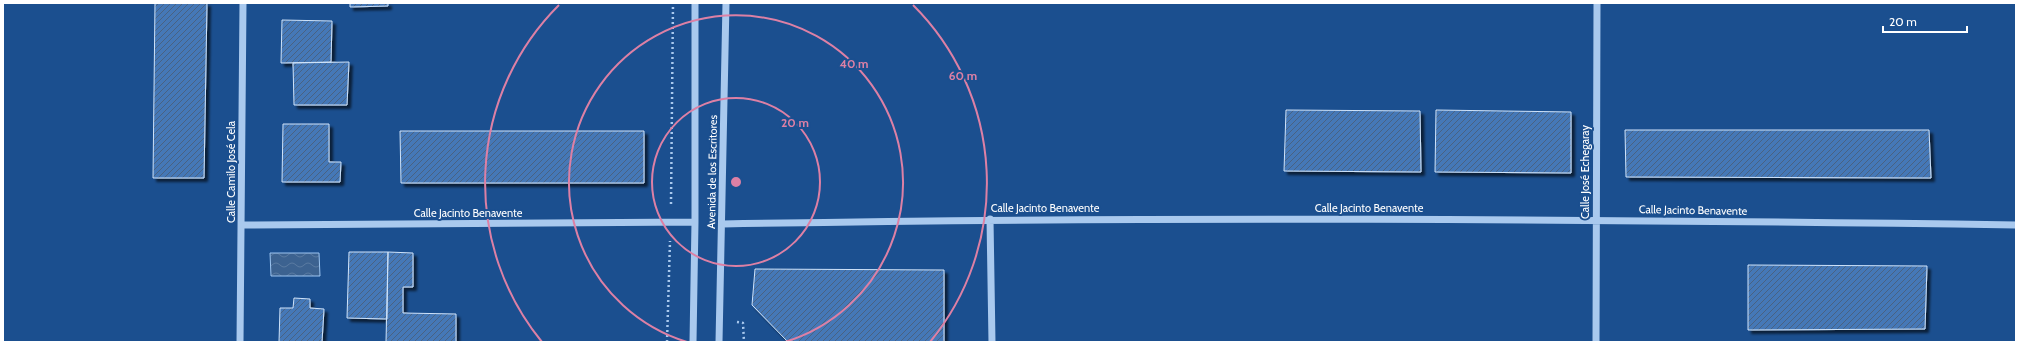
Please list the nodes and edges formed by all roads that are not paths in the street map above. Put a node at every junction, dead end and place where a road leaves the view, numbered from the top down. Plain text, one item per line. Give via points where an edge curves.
1 (243, 3) edge
2 (695, 3) edge
3 (726, 3) edge
4 (1597, 3) edge
5 (990, 219) junction
6 (1596, 219) junction
7 (695, 222) junction
8 (723, 224) junction
9 (241, 225) junction
10 (2016, 225) edge
11 (240, 342) edge
12 (693, 342) edge
13 (719, 342) edge
14 (992, 342) edge
15 (1596, 342) edge

1 - 9 street, Calle Camilo José Cela
2 - 7 street, Avenida de los Escritores
3 - 8 street, Avenida de los Escritores
4 - 6 street, Calle José Echegaray
5 - 6 street, Calle Jacinto Benavente
5 - 8 street, Calle Jacinto Benavente
5 - 14 street
6 - 10 street, Calle Jacinto Benavente
6 - 15 street, Calle José Echegaray
7 - 9 street, Calle Jacinto Benavente
7 - 12 street, Avenida de los Escritores
8 - 13 street, Avenida de los Escritores
9 - 11 street, Calle Camilo José Cela

